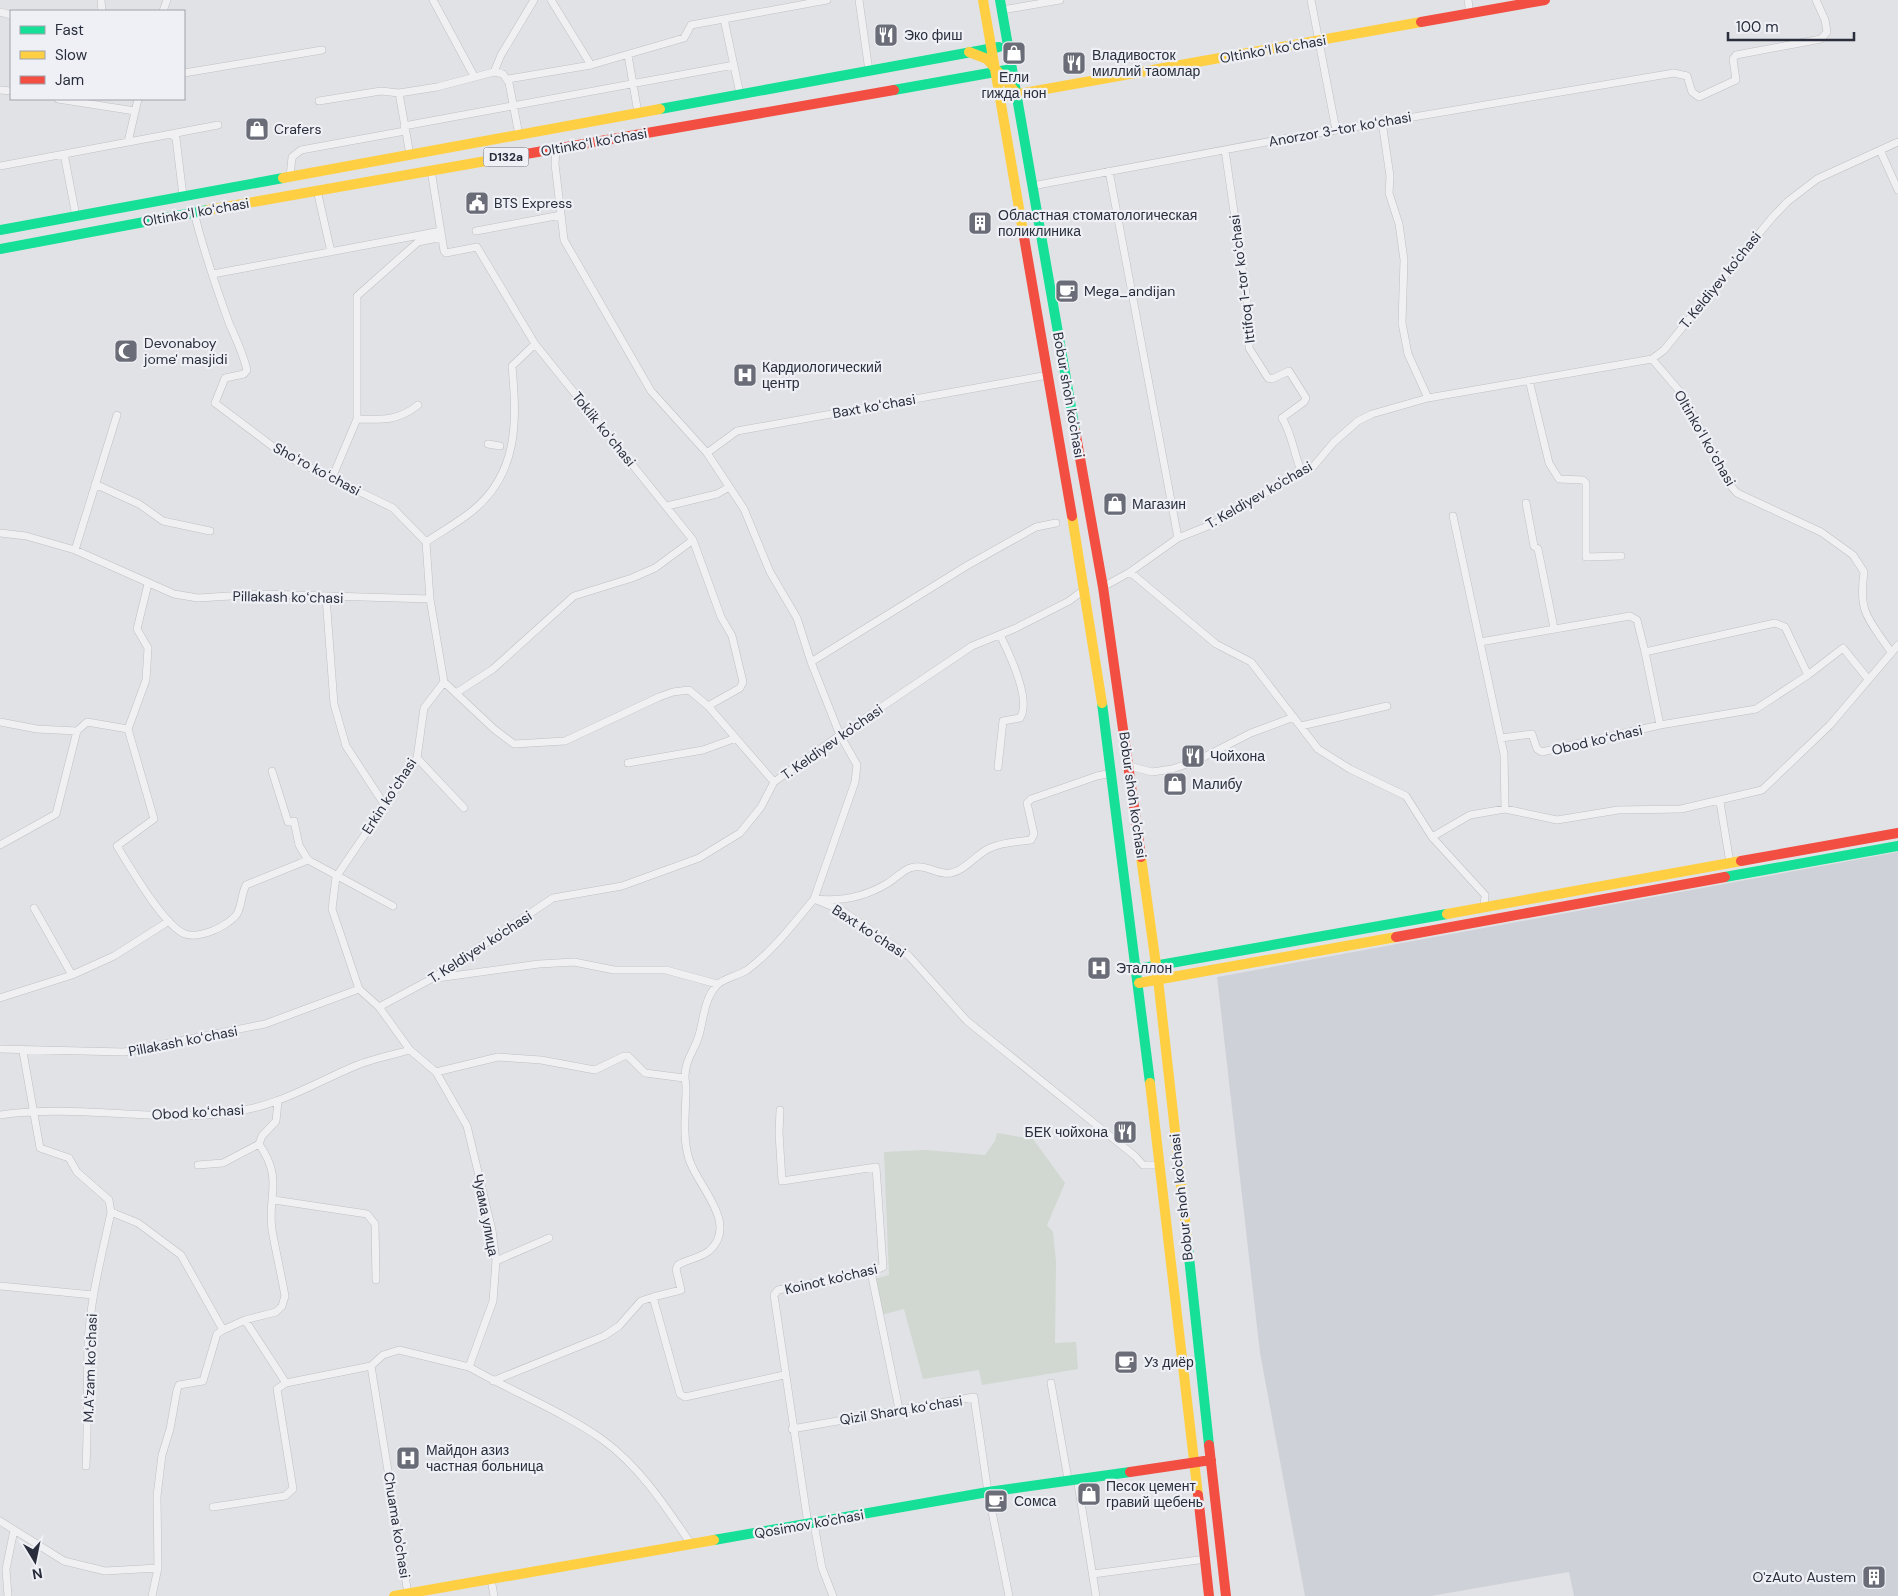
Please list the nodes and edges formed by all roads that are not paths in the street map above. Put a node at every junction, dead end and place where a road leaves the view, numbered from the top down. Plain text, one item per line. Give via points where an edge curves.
1 (433, 0) edge
2 (551, 0) edge
3 (827, 0) edge
4 (859, 0) edge
5 (983, 0) edge
6 (1060, 0) edge
7 (1311, 0) edge
8 (1468, 0) edge
9 (1545, 0) edge
10 (1816, 0) edge
11 (529, 2) edge
12 (1001, 5) edge
13 (1470, 14) junction
14 (724, 19) junction
15 (1318, 40) junction
16 (1008, 45) junction
17 (992, 48) junction
18 (322, 50) dead end
19 (969, 52) junction
20 (628, 55) junction
21 (591, 65) junction
22 (734, 65) junction
23 (1012, 69) junction
24 (869, 70) junction
25 (996, 71) junction
26 (494, 72) junction
27 (185, 73) edge
28 (974, 75) junction
29 (474, 76) junction
30 (508, 80) junction
31 (632, 84) junction
32 (399, 93) junction
33 (740, 94) junction
34 (1017, 94) junction
35 (1000, 97) junction
36 (64, 100) edge
37 (138, 100) edge
38 (319, 101) dead end
39 (514, 104) junction
40 (135, 111) junction
41 (638, 113) junction
42 (1382, 122) junction
43 (218, 125) dead end
44 (405, 128) junction
45 (1336, 130) junction
46 (172, 134) junction
47 (519, 135) junction
48 (128, 142) junction
49 (1898, 142) edge
50 (556, 148) junction
51 (1225, 150) junction
52 (1880, 150) junction
53 (64, 154) junction
54 (410, 155) junction
55 (0, 166) edge
56 (430, 170) junction
57 (1109, 171) junction
58 (290, 177) junction
59 (1032, 186) junction
60 (317, 190) junction
61 (1898, 190) edge
62 (183, 196) junction
63 (194, 212) junction
64 (561, 215) junction
65 (76, 216) junction
66 (0, 230) edge
67 (476, 231) dead end
68 (441, 234) junction
69 (0, 249) edge
70 (330, 252) junction
71 (213, 274) junction
72 (535, 344) junction
73 (1652, 359) junction
74 (1048, 374) junction
75 (1529, 380) junction
76 (1428, 398) junction
77 (418, 404) dead end
78 (118, 415) dead end
79 (357, 419) junction
80 (488, 444) dead end
81 (500, 446) dead end
82 (707, 453) junction
83 (1302, 473) junction
84 (332, 478) junction
85 (95, 484) junction
86 (729, 487) junction
87 (1526, 503) dead end
88 (667, 506) junction
89 (1453, 516) dead end
90 (1056, 523) dead end
91 (210, 531) dead end
92 (0, 533) edge
93 (1178, 538) junction
94 (693, 540) junction
95 (426, 542) junction
96 (75, 550) junction
97 (1621, 556) dead end
98 (1130, 572) junction
99 (148, 584) junction
100 (1103, 587) junction
101 (1086, 589) junction
102 (326, 597) junction
103 (430, 599) junction
104 (1554, 628) junction
105 (1000, 635) junction
106 (1480, 642) junction
107 (1898, 645) edge
108 (1646, 652) junction
109 (1891, 652) junction
110 (811, 662) junction
111 (1808, 675) junction
112 (1868, 679) junction
113 (444, 682) junction
114 (456, 693) junction
115 (708, 706) junction
116 (1387, 706) dead end
117 (1294, 717) junction
118 (0, 722) edge
119 (1660, 725) junction
120 (1300, 726) junction
121 (128, 729) junction
122 (77, 731) junction
123 (840, 735) junction
124 (736, 738) junction
125 (1501, 738) junction
126 (417, 758) junction
127 (628, 763) dead end
128 (1129, 766) junction
129 (998, 767) dead end
130 (272, 770) dead end
131 (1112, 773) junction
132 (774, 782) junction
133 (1720, 802) junction
134 (384, 804) junction
135 (464, 808) dead end
136 (1505, 809) junction
137 (1898, 833) edge
138 (1432, 837) junction
139 (0, 845) edge
140 (1898, 846) edge
141 (308, 860) junction
142 (1730, 863) junction
143 (336, 876) junction
144 (814, 899) junction
145 (393, 906) dead end
146 (1484, 907) junction
147 (34, 908) dead end
148 (1472, 909) junction
149 (169, 921) junction
150 (1474, 923) junction
151 (1156, 966) junction
152 (1137, 969) junction
153 (72, 975) junction
154 (433, 978) junction
155 (1158, 979) junction
156 (1139, 983) junction
157 (717, 984) junction
158 (359, 989) junction
159 (0, 998) edge
160 (379, 1006) junction
161 (0, 1049) edge
162 (410, 1050) junction
163 (23, 1052) junction
164 (436, 1072) junction
165 (684, 1078) junction
166 (278, 1102) junction
167 (34, 1110) junction
168 (780, 1110) dead end
169 (0, 1115) edge
170 (259, 1144) junction
171 (198, 1165) dead end
172 (1160, 1165) junction
173 (274, 1200) junction
174 (111, 1212) junction
175 (548, 1238) dead end
176 (496, 1261) junction
177 (871, 1272) junction
178 (376, 1280) dead end
179 (0, 1286) edge
180 (93, 1295) junction
181 (653, 1298) junction
182 (245, 1320) junction
183 (223, 1330) junction
184 (371, 1366) junction
185 (469, 1368) junction
186 (784, 1375) junction
187 (493, 1381) junction
188 (286, 1383) junction
189 (1051, 1383) dead end
190 (899, 1408) junction
191 (792, 1429) junction
192 (1211, 1460) junction
193 (1195, 1462) junction
194 (86, 1466) dead end
195 (1073, 1479) junction
196 (988, 1492) junction
197 (213, 1506) dead end
198 (0, 1521) edge
199 (811, 1524) junction
200 (14, 1530) junction
201 (691, 1544) junction
202 (1206, 1559) junction
203 (158, 1568) junction
204 (1093, 1574) junction
205 (491, 1579) junction
206 (409, 1595) edge
207 (8, 1596) edge
208 (152, 1596) edge
209 (394, 1596) edge
210 (494, 1596) edge
211 (833, 1596) edge
212 (1009, 1596) edge
213 (1096, 1596) edge
214 (1210, 1596) edge
215 (1226, 1596) edge

1 - 29 street
2 - 21 street
3 - 14 street
4 - 24 street
5 - 17 main road, Bobur shoh ko'chasi
6 - 12 street
7 - 15 street
8 - 13 street
9 - 13 main road, Oltinkoʻl koʻchasi
10 - 42 street, Anorzor 3-tor koʻchasi via 1827,32 1821,39 1736,55 1733,59 1736,80 1699,97 1692,92 1686,76 1681,73
11 - 26 street
12 - 16 main road, Bobur shoh ko'chasi
13 - 15 main road, Oltinkoʻl koʻchasi
14 - 20 street via 691,25 684,38
14 - 22 street
15 - 34 main road, Oltinkoʻl koʻchasi
15 - 45 street
16 - 17 main road, Oltinkoʻl koʻchasi / D132a
16 - 23 main road, Bobur shoh ko'chasi
17 - 19 main road, Oltinkoʻl koʻchasi / D132a
17 - 25 main road, Bobur shoh ko'chasi
18 - 27 street
19 - 24 main road, Oltinkoʻl koʻchasi / D132a
19 - 25 main road via 987,60
20 - 21 street
20 - 31 street
21 - 30 street
22 - 31 street
22 - 33 street
23 - 25 main road, Oltinkoʻl koʻchasi / D132a
23 - 34 main road, Bobur shoh ko'chasi
24 - 33 main road, Oltinkoʻl koʻchasi / D132a
25 - 28 main road, Oltinkoʻl koʻchasi / D132a
25 - 34 main road
25 - 35 main road, Bobur shoh ko'chasi
26 - 29 street
26 - 30 street via 503,74
28 - 35 main road via 988,82
28 - 50 main road, Oltinkoʻl koʻchasi / D132a
29 - 32 street via 437,87
30 - 39 street
31 - 39 street
31 - 41 street
32 - 38 street via 381,91
32 - 44 street
33 - 41 main road, Oltinkoʻl koʻchasi / D132a
34 - 35 main road, Oltinkoʻl koʻchasi
34 - 59 main road, Bobur shoh ko'chasi
35 - 74 main road, Bobur shoh ko'chasi
36 - 40 street
37 - 40 street
39 - 44 street
39 - 47 street
40 - 48 street
41 - 47 main road, Oltinkoʻl koʻchasi / D132a
42 - 45 street, Anorzor 3-tor koʻchasi
42 - 76 street via 1390,176 1389,193 1399,224 1404,260 1402,323 1408,354
43 - 46 street
44 - 54 street
44 - 58 street via 301,150 292,157
45 - 51 street, Anorzor 3-tor koʻchasi
46 - 48 street
46 - 62 street via 176,138
47 - 54 main road, Oltinkoʻl koʻchasi / D132a
48 - 53 street
49 - 52 street, T. Keldiyev ko'chasi
50 - 56 main road, Oltinkoʻl koʻchasi / D132a
50 - 64 street
51 - 57 street, Anorzor 3-tor koʻchasi
51 - 83 street, Ittifoq 1-tor koʻchasi via 1250,322 1249,348 1268,378 1290,371 1304,392 1304,402 1282,418 1289,428
52 - 61 street
52 - 73 street, T. Keldiyev ko'chasi via 1817,180 1787,202 1664,350
53 - 55 street
53 - 65 street
54 - 58 main road, Oltinkoʻl koʻchasi / D132a
56 - 60 main road, Oltinkoʻl koʻchasi / D132a
56 - 68 street
57 - 59 street, Anorzor 3-tor koʻchasi
57 - 93 street
58 - 62 main road, Oltinkoʻl koʻchasi / D132a
59 - 100 main road, Bobur shoh ko'chasi
60 - 63 main road, Oltinkoʻl koʻchasi / D132a
60 - 70 street
62 - 65 main road, Oltinkoʻl koʻchasi / D132a
63 - 69 main road, Oltinkoʻl koʻchasi / D132a
63 - 71 street, Shoʻro koʻchasi
64 - 67 street
64 - 82 street via 564,240 651,390
65 - 66 main road, Oltinkoʻl koʻchasi / D132a
68 - 70 street
68 - 72 street, Toklik koʻchasi via 446,252 477,248
68 - 79 street via 418,242 357,296
70 - 71 street
71 - 84 street, Shoʻro koʻchasi via 247,370 244,374 225,378 216,404 284,455
72 - 88 street, Toklik koʻchasi
72 - 95 street via 512,366 515,395 504,474 471,512
73 - 75 street, T. Keldiyev ko'chasi
73 - 109 street, Oltinkoʻl koʻchasi via 1682,394 1737,493 1821,532 1853,555 1864,572 1863,611
74 - 82 street, Baxt koʻchasi via 737,430
74 - 101 main road, Bobur shoh ko'chasi
75 - 76 street, T. Keldiyev ko'chasi
75 - 97 street via 1549,463 1559,479 1583,480 1586,483 1586,557
76 - 83 street, T. Keldiyev ko'chasi via 1358,421 1312,468
77 - 79 street via 406,414 383,420
78 - 85 street
79 - 84 street
80 - 81 street
82 - 86 street
83 - 93 street, T. Keldiyev ko'chasi via 1218,522
84 - 95 street, Shoʻro koʻchasi via 392,508
85 - 91 street via 139,504 163,521
85 - 96 street
86 - 88 street via 717,494
86 - 110 street via 744,509 770,572 796,618
87 - 104 street
88 - 94 street, Toklik koʻchasi
89 - 106 street
90 - 110 street via 1036,526
92 - 96 street via 26,536
93 - 98 street, T. Keldiyev ko'chasi
94 - 114 street via 655,568 574,596 493,669
94 - 115 street, Toklik koʻchasi via 721,617 732,636 743,682 740,688
95 - 103 street
96 - 99 street
98 - 100 street, T. Keldiyev ko'chasi
98 - 117 street via 1216,644 1251,662
99 - 102 street, Pillakash koʻchasi via 174,594 198,598 262,594
99 - 121 street via 137,629 148,648 146,680
100 - 128 main road, Bobur shoh ko'chasi
101 - 105 street, T. Keldiyev ko'chasi via 1069,601
101 - 131 main road, Bobur shoh ko'chasi
102 - 103 street, Pillakash koʻchasi
102 - 134 street via 334,704 346,746
103 - 113 street
104 - 106 street
104 - 108 street via 1634,617
105 - 123 street, T. Keldiyev ko'chasi via 972,646
105 - 129 street via 1016,670 1023,710 1020,718 1003,721
106 - 125 street
107 - 109 street
108 - 111 street via 1781,624
108 - 119 street
109 - 112 street
110 - 123 street
111 - 112 street, Obod koʻchasi via 1843,648
111 - 119 street, Obod koʻchasi via 1756,709
112 - 133 street via 1830,725 1778,777 1762,790
113 - 114 street
113 - 126 street, Erkin koʻchasi via 424,708
114 - 115 street via 514,744 565,741 673,692 689,690
115 - 124 street
116 - 120 street
117 - 120 street
117 - 128 street via 1172,769 1152,772
118 - 122 street via 36,729
119 - 125 street, Obod koʻchasi via 1542,752 1537,749 1532,734
120 - 138 street via 1318,749 1350,769 1406,796
121 - 122 street via 87,722
121 - 149 street via 154,819 117,846
122 - 139 street via 56,814
123 - 132 street, T. Keldiyev ko'chasi
123 - 144 street via 857,765 855,782
124 - 127 street via 702,750
124 - 132 street
125 - 136 street
126 - 134 street, Erkin koʻchasi
126 - 135 street
128 - 151 main road, Bobur shoh ko'chasi
130 - 141 street via 288,822 294,820 299,845
131 - 144 street via 1030,798 1027,803 1034,834 1031,840 989,848 953,873 916,867 878,888 850,898 836,901
131 - 152 main road, Bobur shoh ko'chasi
132 - 154 street, T. Keldiyev ko'chasi via 740,833 699,858 622,886 553,898
133 - 136 street via 1680,809 1618,810 1557,820
133 - 142 street
134 - 143 street, Erkin koʻchasi
136 - 138 street via 1470,815
137 - 142 main road
138 - 146 street via 1485,895
140 - 150 main road
141 - 143 street
141 - 149 street via 246,885 236,915 214,930 186,934 174,928
142 - 146 main road
143 - 145 street
143 - 158 street, Erkin koʻchasi via 332,909
144 - 157 street via 789,930 747,971
144 - 172 street, Baxt koʻchasi via 842,910 909,956 973,1026 1143,1165
146 - 148 main road
147 - 153 street
148 - 150 main road
148 - 151 main road
149 - 153 street via 114,956
150 - 155 main road
151 - 152 main road
151 - 155 main road, Bobur shoh ko'chasi
152 - 156 main road, Bobur shoh ko'chasi
153 - 159 street
154 - 157 street via 574,962 614,970 666,970
154 - 160 street, T. Keldiyev ko'chasi
155 - 156 main road
155 - 192 main road, Bobur shoh ko'chasi
156 - 172 main road, Bobur shoh ko'chasi
157 - 165 street via 705,1004 699,1036 688,1057
158 - 160 street, Чуама улица
158 - 163 street, Pillakash koʻchasi via 264,1024 172,1044 124,1052
160 - 162 street, Чуама улица
161 - 163 street, Pillakash koʻchasi
162 - 164 street, Чуама улица
162 - 166 street, Obod koʻchasi via 356,1066
163 - 167 street
164 - 165 street via 498,1057 542,1060 595,1070 628,1056 645,1073
164 - 176 street, Чуама улица via 467,1126 492,1230
165 - 181 street via 684,1142 720,1225 718,1236 708,1251 678,1265 680,1290
166 - 167 street, Obod koʻchasi via 219,1114
166 - 170 street via 276,1121
167 - 169 street, Obod koʻchasi
167 - 174 street via 40,1148 69,1158 77,1172 108,1200
168 - 177 street, Koinot ko'chasi via 782,1181 876,1167 883,1267
170 - 171 street via 223,1163
170 - 173 street via 272,1168
172 - 193 main road, Bobur shoh ko'chasi
173 - 178 street via 367,1214 375,1224
173 - 182 street via 272,1230 285,1296 276,1312
174 - 180 street, M.Aʻzam koʻchasi
174 - 183 street via 138,1223 181,1256
175 - 176 street
176 - 185 street, Чуама улица via 493,1301
177 - 186 street, Koinot ko'chasi via 778,1290 774,1295
177 - 190 street
179 - 180 street
180 - 194 street, M.Aʻzam koʻchasi via 88,1343
181 - 186 street via 680,1394 685,1397
181 - 187 street via 641,1300 619,1326 604,1336
182 - 183 street
182 - 188 street
183 - 203 street via 217,1334 203,1382 178,1385 162,1455 157,1496
184 - 185 street via 383,1355 399,1350
184 - 188 street
184 - 206 street, Chuama ko'chasi
185 - 187 street
186 - 191 street, Koinot ko'chasi
187 - 201 street via 604,1440 646,1481
188 - 197 street via 276,1389 293,1489 285,1496
189 - 195 street
190 - 191 street, Qizil Sharq koʻchasi
190 - 196 street, Qizil Sharq koʻchasi via 974,1398
191 - 199 street, Koinot ko'chasi
192 - 193 main road, Qosimov ko'chasi
192 - 215 main road, Bobur shoh ko'chasi
193 - 195 main road, Qosimov ko'chasi
193 - 202 main road, Bobur shoh ko'chasi
195 - 196 main road, Qosimov ko'chasi
195 - 204 street
196 - 199 main road, Qosimov ko'chasi
196 - 212 street
198 - 200 street
199 - 201 main road, Qosimov ko'chasi
199 - 211 street, Koinot ko'chasi
200 - 203 street via 64,1561 105,1571
200 - 207 street via 6,1569
201 - 205 main road, Qosimov ko'chasi
202 - 204 street
202 - 214 main road, Bobur shoh ko'chasi
203 - 208 street
204 - 213 street
205 - 206 main road, Qosimov ko'chasi
205 - 210 street
206 - 209 main road, Qosimov ko'chasi

